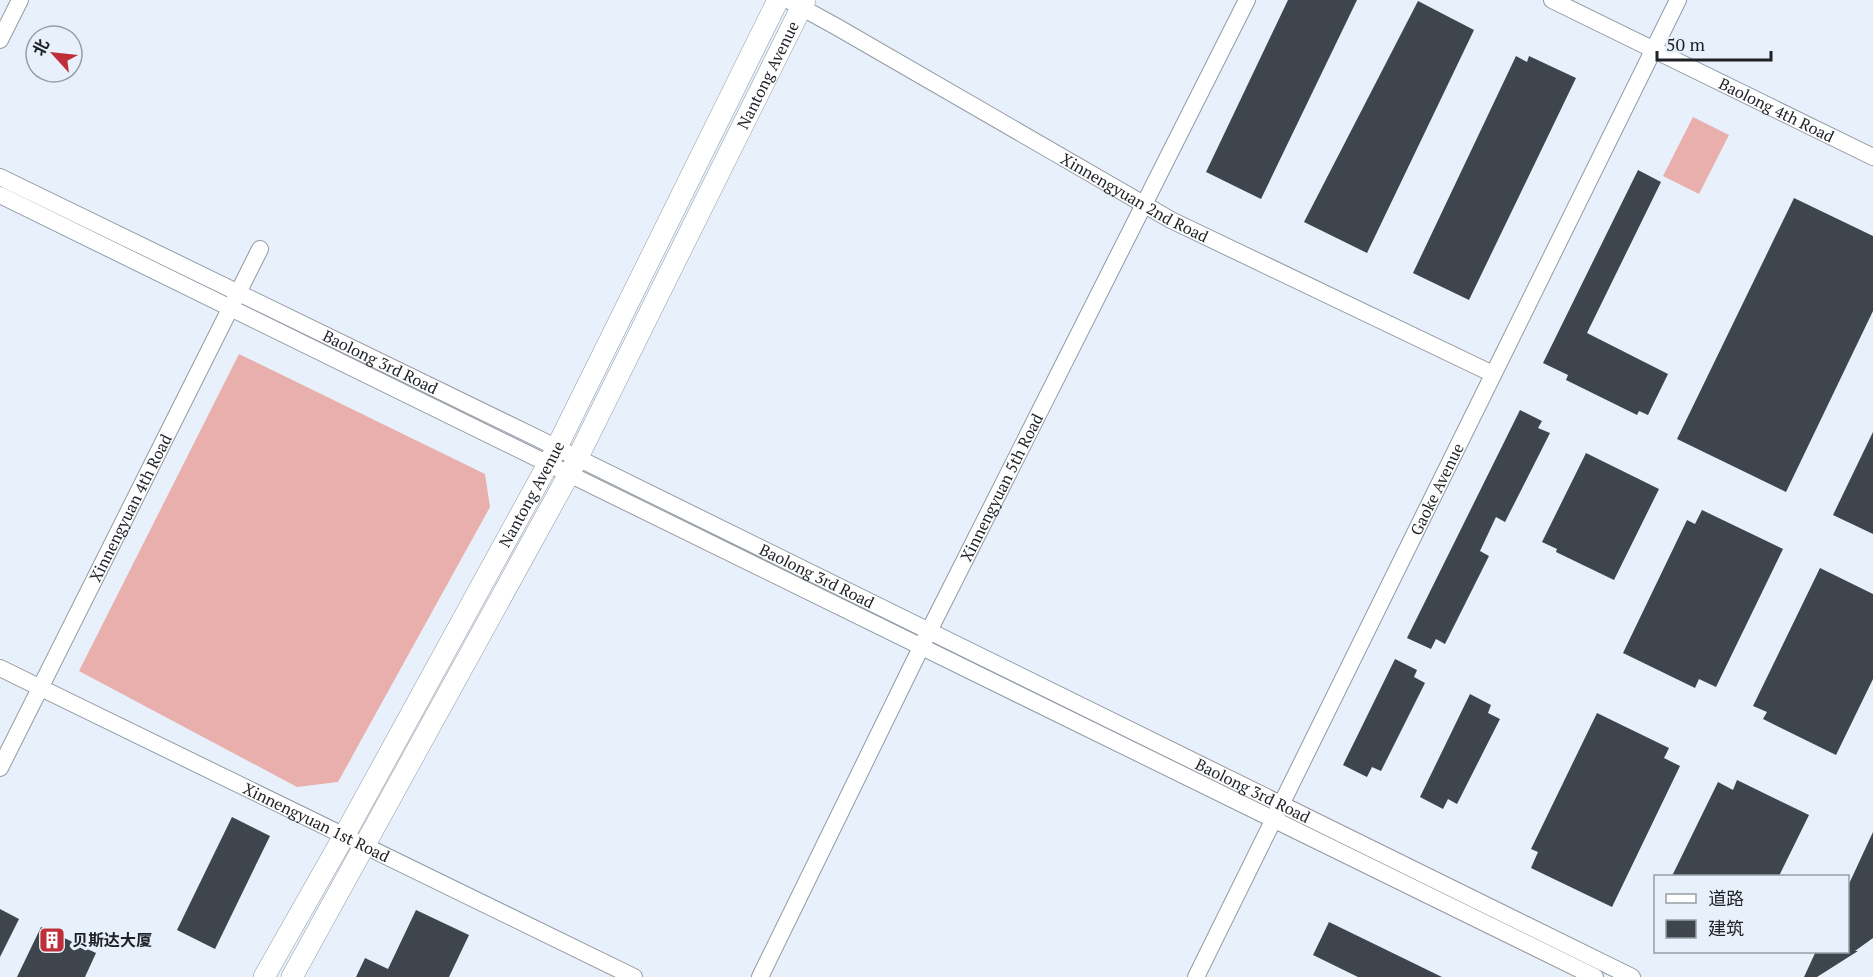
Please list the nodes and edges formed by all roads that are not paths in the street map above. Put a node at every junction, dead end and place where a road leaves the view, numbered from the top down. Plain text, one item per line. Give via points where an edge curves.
1 (20, 0) edge
2 (778, 0) edge
3 (1247, 0) edge
4 (1552, 0) edge
5 (1678, 0) edge
6 (798, 2) edge
7 (0, 40) edge
8 (1653, 50) junction
9 (1873, 157) edge
10 (0, 177) edge
11 (0, 195) edge
12 (1144, 204) junction
13 (260, 249) dead end
14 (234, 300) junction
15 (1493, 374) junction
16 (553, 456) junction
17 (573, 466) junction
18 (929, 631) junction
19 (921, 647) junction
20 (0, 669) edge
21 (40, 688) junction
22 (0, 768) edge
23 (1277, 812) junction
24 (344, 836) junction
25 (364, 846) junction
26 (264, 977) edge
27 (292, 977) edge
28 (634, 977) edge
29 (760, 977) edge
30 (1196, 977) edge
31 (1595, 977) edge
32 (1632, 977) edge

1 - 7 street
2 - 16 main road, Nantong Avenue
3 - 12 street, Xinnengyuan 5th Road
4 - 8 street, Baolong 4th Road
5 - 8 street, Gaoke Avenue
6 - 12 street, Xinnengyuan 2nd Road
6 - 17 main road, Nantong Avenue
8 - 9 street, Baolong 4th Road
8 - 15 street, Gaoke Avenue
10 - 14 street, Baolong 3rd Road
11 - 14 street, Baolong 3rd Road
12 - 15 street, Xinnengyuan 2nd Road
12 - 18 street, Xinnengyuan 5th Road
13 - 14 street, Xinnengyuan 4th Road
14 - 16 street, Baolong 3rd Road
14 - 21 street, Xinnengyuan 4th Road
15 - 23 street, Gaoke Avenue
16 - 17 street, Baolong 3rd Road
16 - 24 main road, Nantong Avenue
17 - 18 street, Baolong 3rd Road
17 - 19 street, Baolong 3rd Road
17 - 25 main road, Nantong Avenue
18 - 19 street, Xinnengyuan 5th Road
18 - 23 street, Baolong 3rd Road
19 - 23 street, Baolong 3rd Road
19 - 29 street, Xinnengyuan 5th Road
20 - 21 street, Xinnengyuan 1st Road
21 - 22 street, Xinnengyuan 4th Road
21 - 24 street, Xinnengyuan 1st Road
23 - 30 street, Gaoke Avenue
23 - 31 street, Baolong 3rd Road
23 - 32 street, Baolong 3rd Road
24 - 25 street, Xinnengyuan 1st Road
24 - 26 main road, Nantong Avenue
25 - 27 main road, Nantong Avenue
25 - 28 street, Xinnengyuan 1st Road

